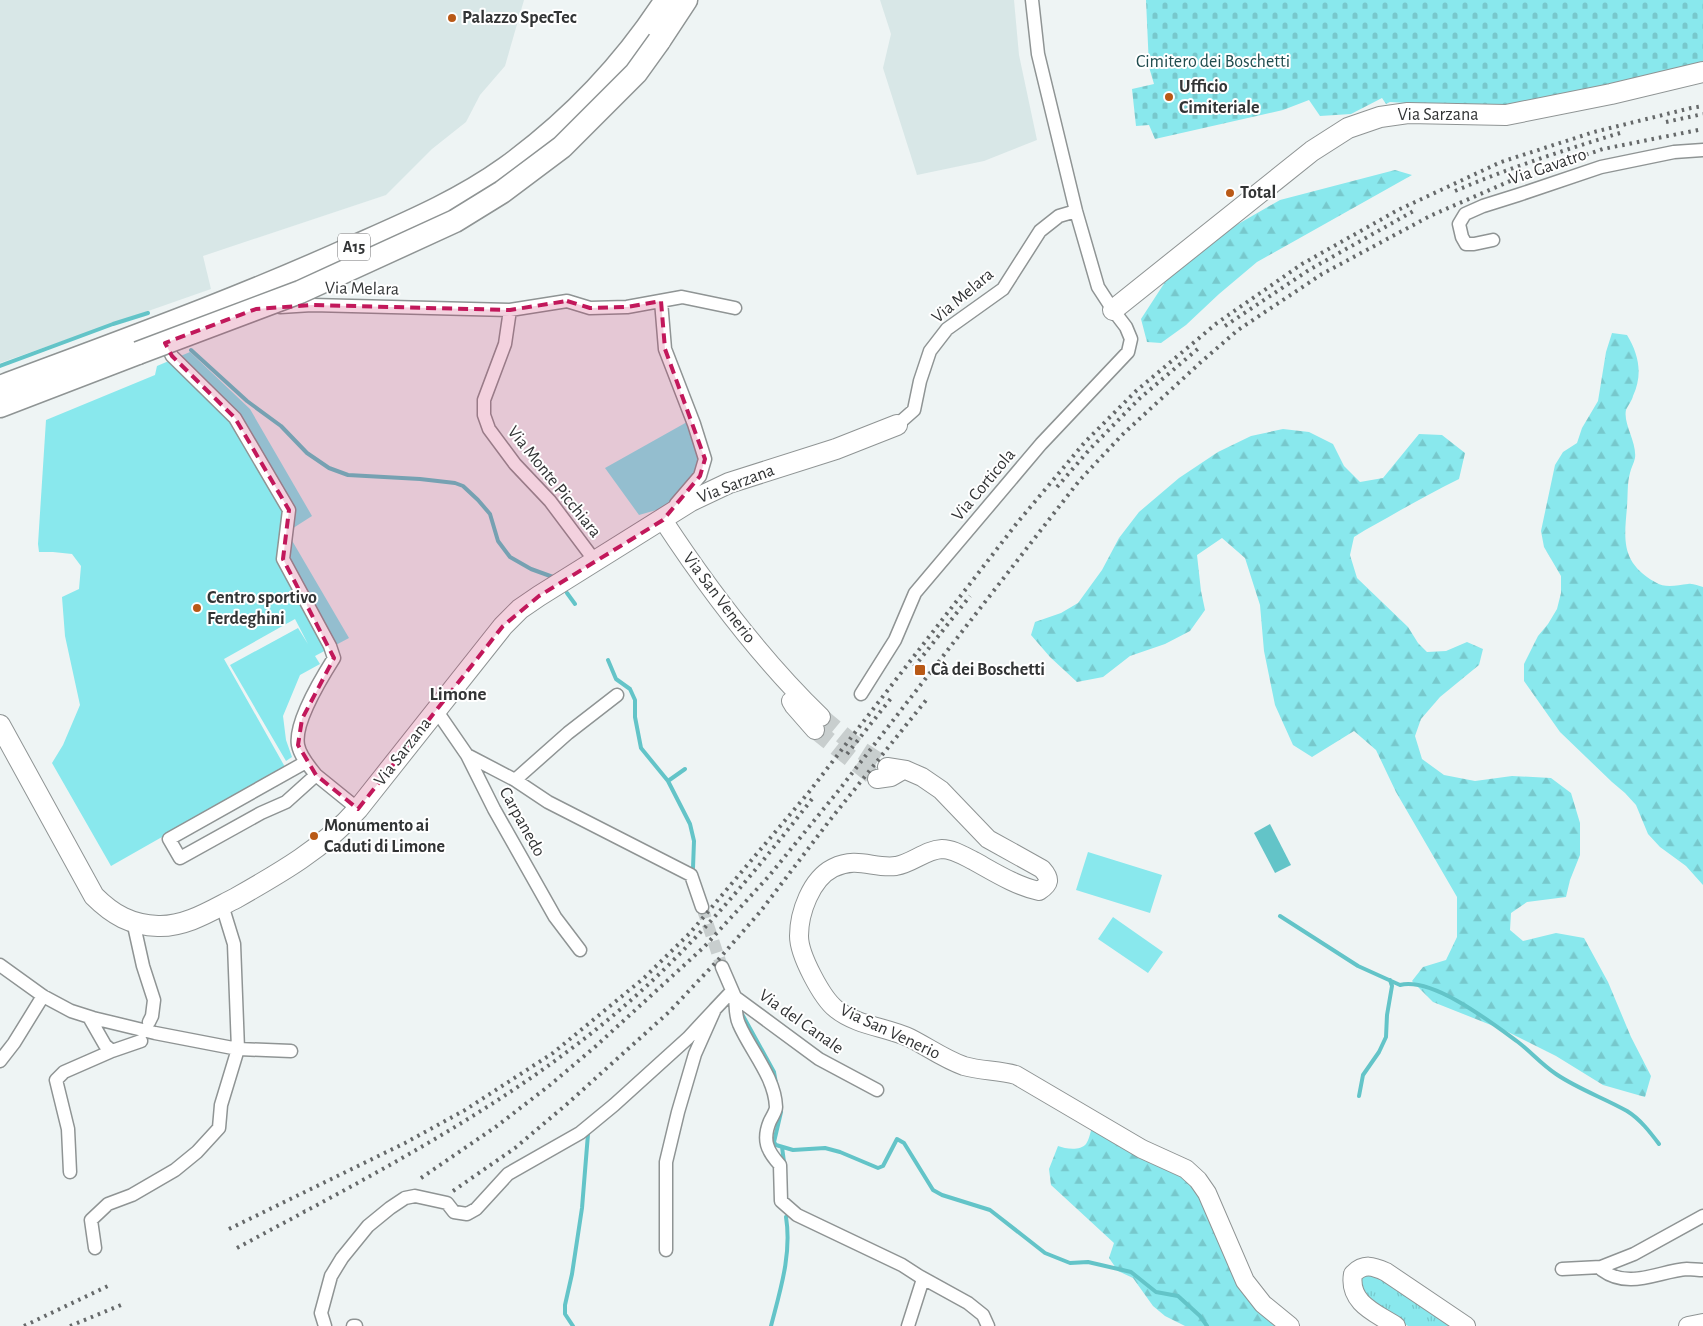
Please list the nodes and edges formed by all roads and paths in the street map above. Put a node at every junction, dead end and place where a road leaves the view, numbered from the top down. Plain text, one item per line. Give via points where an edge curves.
1 (666, 0) edge
2 (686, 0) edge
3 (1032, 0) edge
4 (1703, 72) edge
5 (1703, 150) edge
6 (1076, 211) junction
7 (1493, 240) dead end
8 (660, 301) junction
9 (735, 308) dead end
10 (510, 310) junction
11 (1113, 310) junction
12 (162, 336) junction
13 (0, 387) edge
14 (0, 396) edge
15 (0, 406) edge
16 (897, 425) joint
17 (663, 520) junction
18 (595, 561) junction
19 (861, 694) dead end
20 (617, 695) dead end
21 (436, 710) junction
22 (818, 723) tunnel mouth
23 (0, 725) edge
24 (467, 755) junction
25 (306, 762) junction
26 (889, 772) tunnel mouth
27 (316, 775) junction
28 (515, 780) junction
29 (358, 809) junction
30 (222, 905) junction
31 (702, 907) tunnel mouth
32 (133, 921) junction
33 (580, 950) dead end
34 (0, 965) edge
35 (722, 967) tunnel mouth
36 (734, 994) junction
37 (43, 996) junction
38 (715, 1009) junction
39 (89, 1017) junction
40 (149, 1022) dead end
41 (141, 1041) dead end
42 (238, 1049) junction
43 (112, 1051) junction
44 (291, 1051) dead end
45 (0, 1060) edge
46 (877, 1090) dead end
47 (70, 1172) dead end
48 (1703, 1216) edge
49 (95, 1248) dead end
50 (666, 1250) dead end
51 (1602, 1267) junction
52 (1562, 1269) dead end
53 (1703, 1270) edge
54 (923, 1279) junction
55 (1703, 1323) edge
56 (325, 1326) edge
57 (908, 1326) edge
58 (988, 1326) edge
59 (1290, 1326) edge
60 (1396, 1326) edge
61 (1466, 1326) edge
62 (1688, 1326) edge

1 - 13 highway, A15 / A15 via 618,66 552,131 506,168 445,206 286,278
2 - 15 highway, A15 / A15, bridge via 636,73 562,148 502,192 455,221 300,292
3 - 6 street, Via Corticola via 1038,54
4 - 11 main road, Via Sarzana via 1506,115 1408,113 1380,116 1348,128 1312,151
5 - 7 street, Via Gavatro via 1674,152 1601,167 1465,214 1459,224 1466,244
6 - 11 street, Via Corticola via 1098,287
6 - 16 street, Via Melara via 1058,216 1040,230 1003,289 947,329 930,351 914,410
8 - 9 street, Via Melara via 682,297
8 - 10 street, Via Melara via 627,307 590,308 567,301
8 - 17 street via 665,349 705,459 700,476
10 - 12 street, Via Melara via 312,305 232,310
10 - 18 street, Via Monte Picchiara via 505,344 484,400 484,416 515,464 550,501
11 - 19 street, Via Corticola via 1131,339 1128,352 1041,444 915,593 895,640
12 - 14 street, Via Melara
12 - 25 street via 172,356 234,418 288,510 282,559 334,658 298,732 298,745
16 - 17 main road, Via Sarzana via 836,449 729,483 691,501
17 - 18 main road, Via Sarzana
17 - 22 street, Via San Venerio via 750,641
18 - 21 main road, Via Sarzana via 514,615
20 - 28 street
21 - 24 street, Carpanedo
21 - 29 main road, Via Sarzana
23 - 32 main road, Via Sarzana via 94,896 119,917
24 - 28 street
24 - 33 street, Carpanedo via 555,918
25 - 27 street
25 - 27 street via 169,839 180,858 286,802
26 - 59 street, Via San Venerio via 922,777 941,790 988,839 1042,870 1048,880 1039,891 1032,889 943,849 930,851 896,866 859,862 832,868 821,876 811,891 799,938 811,972 827,1000 843,1014 909,1038 944,1058 966,1066 1016,1075 1142,1149 1186,1169 1207,1193 1246,1281 1263,1304
27 - 29 street
28 - 31 street via 548,802 691,875
29 - 30 main road, Via Sarzana via 336,833 306,856
30 - 32 main road, Via Sarzana via 184,922 159,926
30 - 42 street via 234,944
32 - 40 street via 154,1000
34 - 37 street
35 - 36 street, Via del Canale
36 - 38 street
36 - 46 street, Via del Canale via 819,1059
36 - 54 street via 738,1022 770,1084 776,1108 767,1129 766,1142 770,1154 780,1165 781,1201 797,1215 902,1265
37 - 39 street
37 - 45 street
38 - 50 street via 695,1054 666,1162
38 - 56 street via 614,1105 580,1133 508,1174 476,1209 466,1214 454,1212 447,1203 415,1196 405,1198 390,1208 368,1226 332,1276 321,1313
39 - 42 street
39 - 43 street
41 - 43 street
42 - 44 street
42 - 49 street via 221,1105 219,1128 175,1170 132,1195 108,1204 91,1220
43 - 47 street via 64,1072 56,1080 68,1130
48 - 51 street via 1634,1254
51 - 52 street
51 - 53 street via 1608,1275 1628,1279 1686,1269
54 - 57 street
54 - 58 street via 968,1303 983,1315
55 - 62 street
60 - 61 street via 1358,1299 1352,1285 1357,1269 1368,1266 1386,1272

